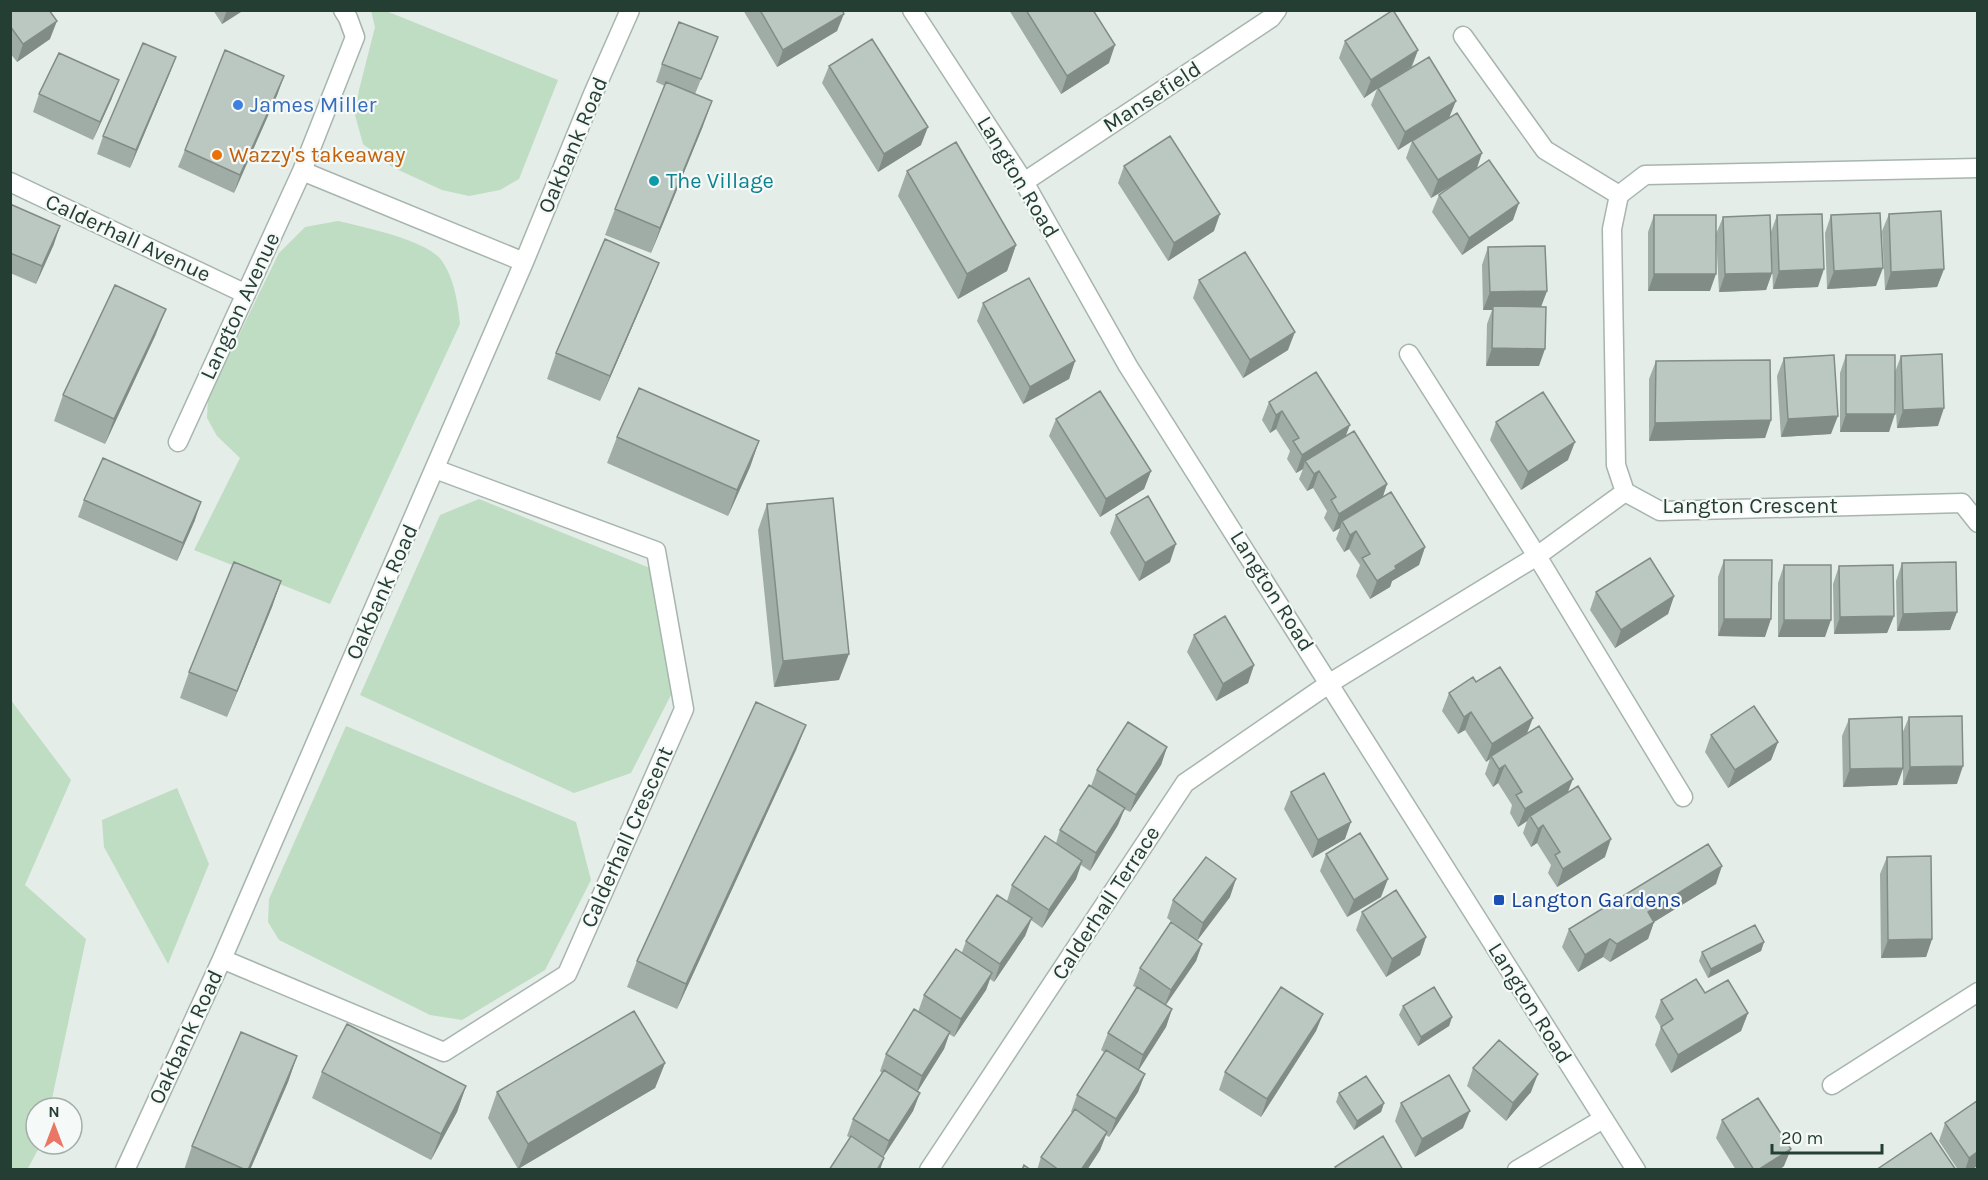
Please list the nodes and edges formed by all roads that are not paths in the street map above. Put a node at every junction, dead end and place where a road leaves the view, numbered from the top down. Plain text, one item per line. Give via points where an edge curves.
1 (343, 10) edge
2 (630, 10) edge
3 (912, 10) edge
4 (1277, 10) edge
5 (1463, 36) dead end
6 (1977, 168) edge
7 (302, 171) junction
8 (10, 182) edge
9 (1024, 182) junction
10 (1619, 195) junction
11 (524, 262) junction
12 (246, 294) junction
13 (1409, 354) dead end
14 (178, 442) dead end
15 (435, 469) junction
16 (1625, 492) junction
17 (1977, 523) edge
18 (1537, 556) junction
19 (1330, 684) junction
20 (1683, 797) dead end
21 (222, 959) junction
22 (1977, 992) edge
23 (1832, 1085) dead end
24 (1603, 1119) junction
25 (125, 1170) edge
26 (929, 1170) edge
27 (1517, 1170) edge
28 (1635, 1170) edge

1 - 7 street, Langton Avenue via 355,37
2 - 11 street, Oakbank Road
3 - 9 street, Langton Road
4 - 9 street, Mansefield via 1271,18
5 - 10 street via 1545,150
6 - 10 street via 1645,175
7 - 11 street
7 - 12 street, Langton Avenue
8 - 12 street, Calderhall Avenue
9 - 19 street, Langton Road via 1128,366
10 - 16 street via 1612,229 1616,465
11 - 15 street, Oakbank Road
12 - 14 street, Langton Avenue
13 - 18 street
15 - 21 street, Oakbank Road
15 - 21 street, Calderhall Crescent via 656,551 684,709 567,974 444,1052
16 - 17 street, Langton Crescent via 1660,511 1962,503
16 - 18 street
18 - 19 street
18 - 20 street
19 - 24 street, Langton Road
19 - 26 street, Calderhall Terrace via 1185,783
21 - 25 street, Oakbank Road
22 - 23 street
24 - 27 street
24 - 28 street, Langton Road

